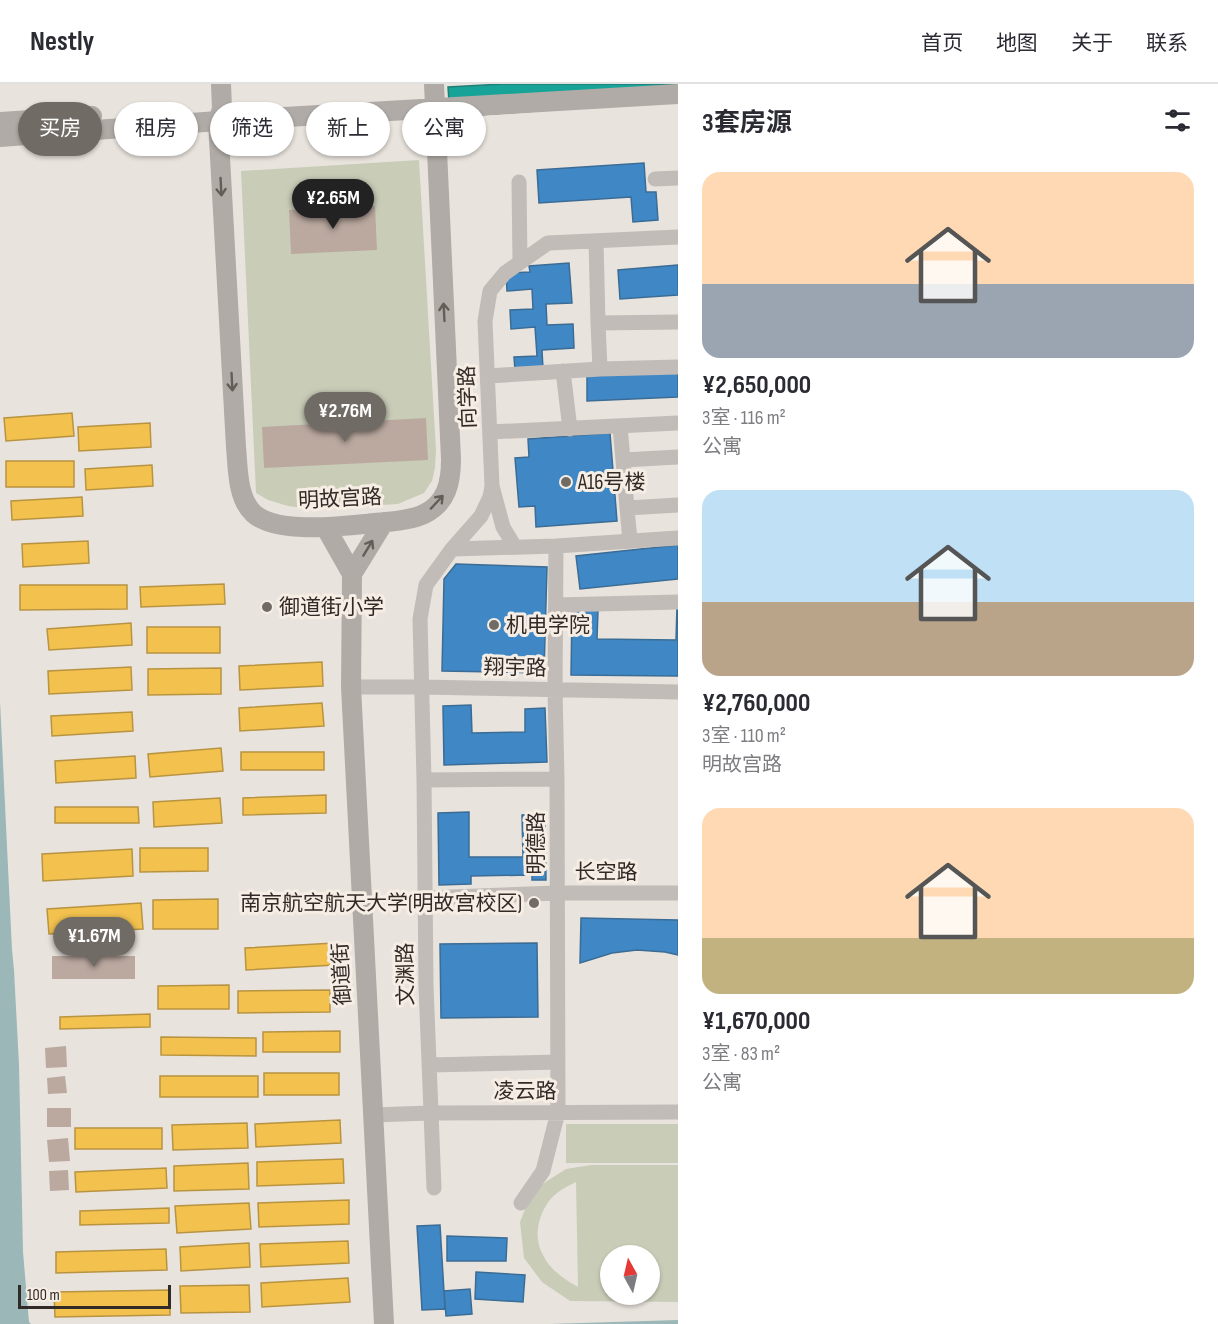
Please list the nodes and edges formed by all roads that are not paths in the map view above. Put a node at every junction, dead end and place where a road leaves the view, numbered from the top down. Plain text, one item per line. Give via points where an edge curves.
1 (221, 84) edge
2 (664, 84) edge
3 (678, 94) edge
4 (435, 96) edge
5 (220, 102) edge
6 (294, 108) edge
7 (210, 115) edge
8 (210, 116) edge
9 (0, 122) edge
10 (0, 137) edge
11 (222, 156) edge
12 (678, 178) edge
13 (655, 179) dead end
14 (519, 182) dead end
15 (678, 237) edge
16 (596, 241) junction
17 (520, 262) junction
18 (678, 322) edge
19 (598, 323) junction
20 (678, 367) edge
21 (600, 369) junction
22 (563, 371) junction
23 (488, 376) junction
24 (678, 423) edge
25 (620, 426) junction
26 (570, 429) junction
27 (490, 432) junction
28 (678, 457) edge
29 (623, 460) junction
30 (492, 486) junction
31 (678, 505) edge
32 (627, 508) junction
33 (384, 522) junction
34 (326, 528) junction
35 (678, 538) edge
36 (630, 541) junction
37 (556, 546) junction
38 (514, 547) junction
39 (452, 549) junction
40 (352, 574) junction
41 (678, 602) edge
42 (555, 605) junction
43 (351, 687) junction
44 (421, 687) junction
45 (555, 690) junction
46 (678, 692) edge
47 (557, 779) junction
48 (424, 780) junction
49 (557, 893) junction
50 (678, 893) edge
51 (426, 897) junction
52 (558, 1062) junction
53 (430, 1065) junction
54 (558, 1112) junction
55 (678, 1112) edge
56 (430, 1113) junction
57 (373, 1114) junction
58 (434, 1188) dead end
59 (521, 1203) dead end
60 (384, 1324) edge

1 - 5 main road, 明故宫路
2 - 4 main road
3 - 4 main road
4 - 6 main road
33 -> 4 main road, 明故宫路 via 423,514 450,484
7 - 9 main road
8 - 10 main road
11 -> 34 main road, 明故宫路 via 236,447 243,497 254,514 266,522
12 - 13 lane
14 - 17 lane
15 - 16 lane, 向学路
16 - 17 lane, 向学路 via 548,243
16 - 19 lane
17 - 23 lane, 向学路 via 490,291 485,321
18 - 19 lane
19 - 21 lane
20 - 21 lane
21 - 22 lane
22 - 23 lane
22 - 26 lane
23 - 27 lane, 向学路
24 - 25 lane
25 - 26 lane
25 - 29 lane
26 - 27 lane
27 - 30 lane, 向学路
28 - 29 lane
29 - 32 lane
30 - 38 lane
30 - 39 lane, 向学路 via 481,516
31 - 32 lane
32 - 36 lane
33 - 34 main road, 明故宫路
40 -> 33 main road
34 - 40 main road
35 - 36 lane
36 - 37 lane
37 - 38 lane
37 - 42 lane, 明德路
38 - 39 lane
39 - 44 lane, 向学路 via 426,585 420,619
40 - 43 main road, 御道街
41 - 42 lane
42 - 45 lane, 明德路
43 - 44 lane, 翔宇路
43 - 57 main road, 御道街
44 - 45 lane, 翔宇路
44 - 48 lane, 文渊路
45 - 46 lane, 翔宇路
45 - 47 lane, 明德路
47 - 48 lane
47 - 49 lane, 明德路
48 - 51 lane, 文渊路
49 - 50 lane, 长空路
49 - 51 lane, 长空路
49 - 52 lane, 明德路
51 - 53 lane, 文渊路
52 - 53 lane
52 - 54 lane, 明德路
53 - 56 lane, 文渊路
54 - 55 lane, 凌云路
54 - 56 lane, 凌云路
54 - 59 lane, 明德路 via 543,1171
56 - 57 lane, 凌云路
56 - 58 lane, 文渊路
57 - 60 main road, 御道街

